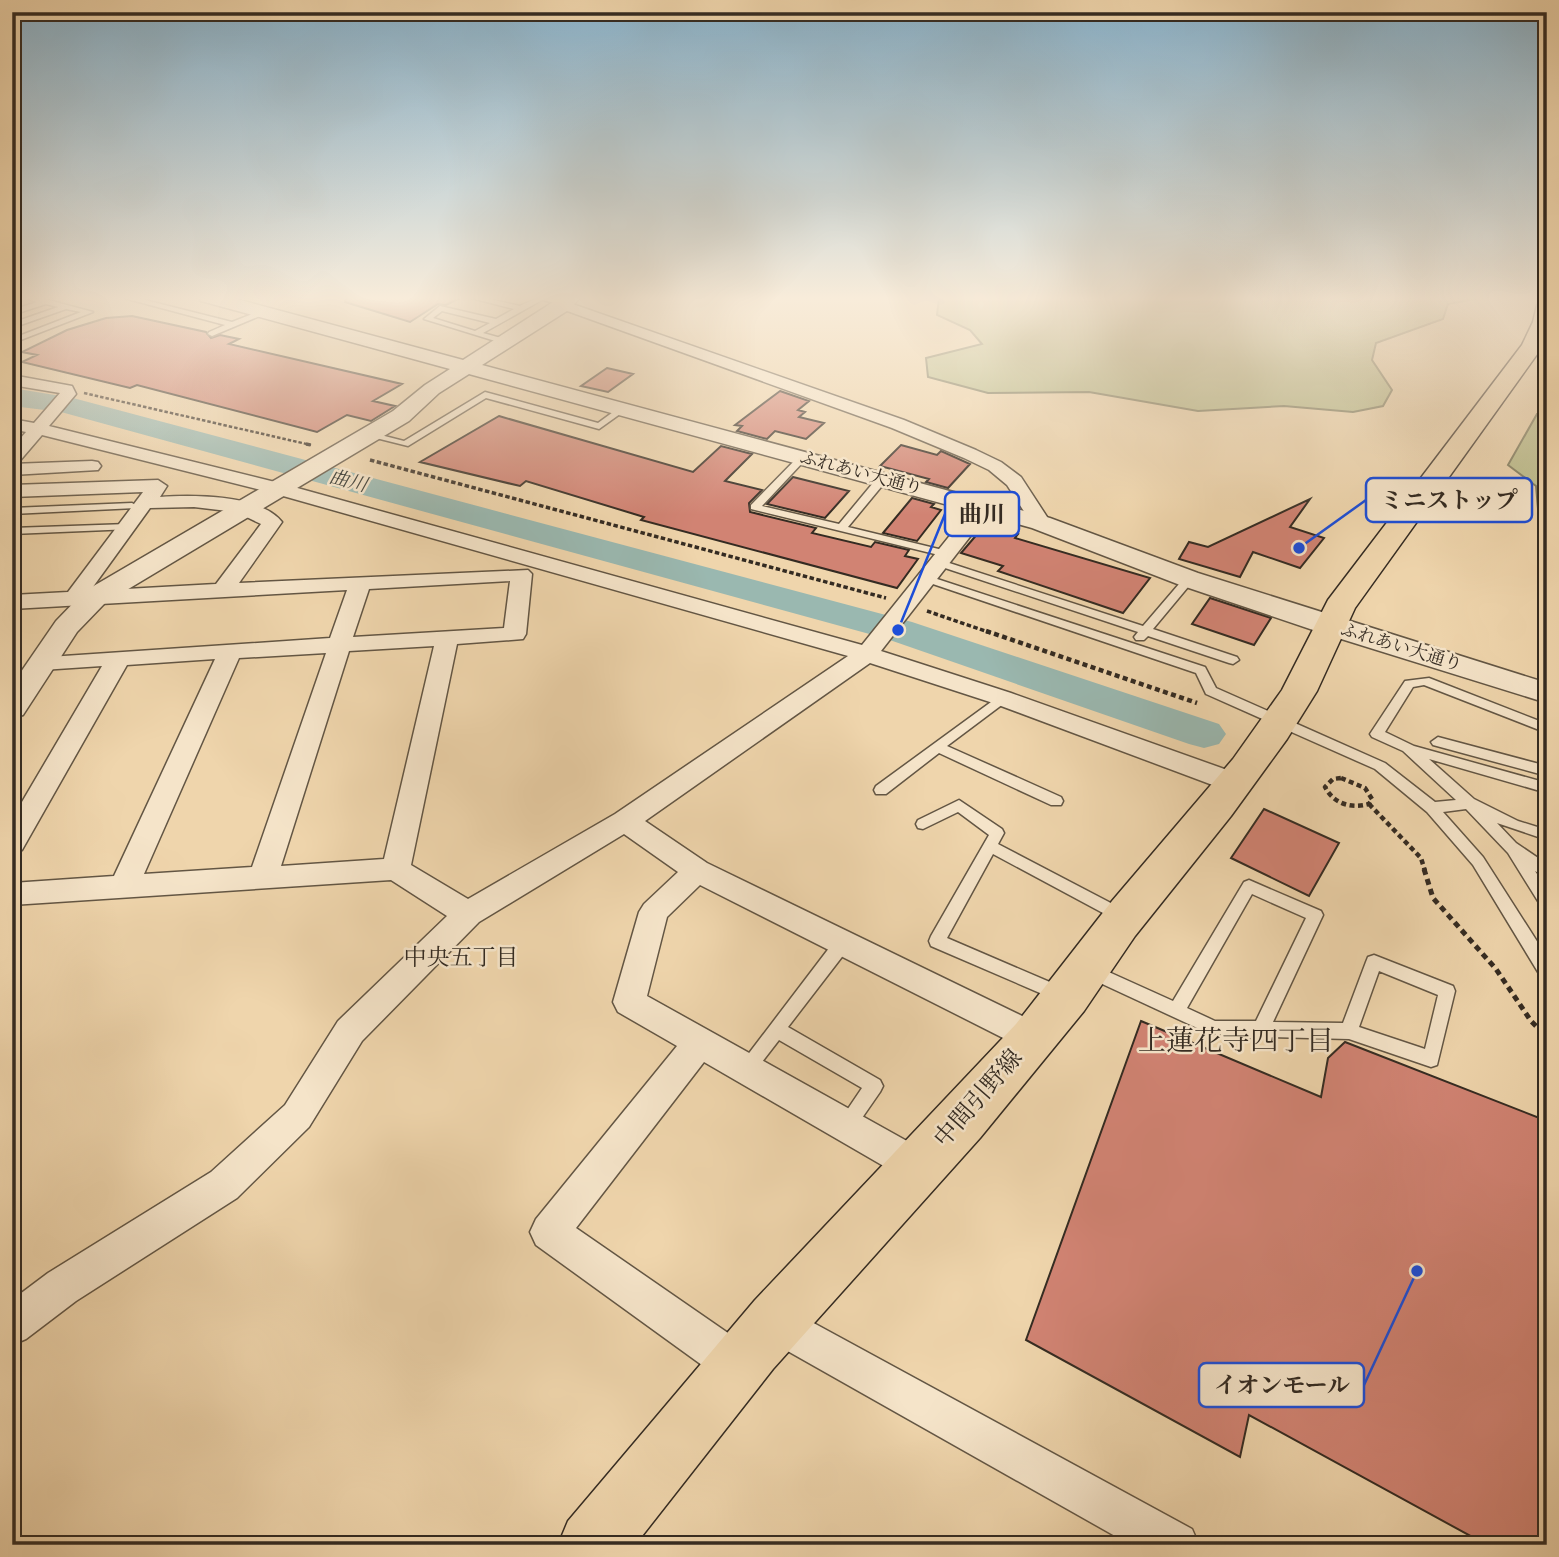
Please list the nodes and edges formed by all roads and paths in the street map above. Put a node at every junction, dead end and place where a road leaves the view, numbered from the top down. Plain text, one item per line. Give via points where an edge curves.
1 (462, 370) edge
2 (466, 370) edge
3 (751, 370) edge
4 (1515, 370) edge
5 (1541, 370) edge
6 (12, 380) edge
7 (67, 391) junction
8 (623, 409) junction
9 (12, 424) edge
10 (40, 427) junction
11 (369, 435) junction
12 (335, 454) junction
13 (802, 458) junction
14 (12, 459) edge
15 (92, 466) dead end
16 (12, 470) edge
17 (882, 479) junction
18 (281, 485) junction
19 (12, 491) edge
20 (138, 504) junction
21 (983, 507) junction
22 (240, 509) junction
23 (12, 511) edge
24 (1041, 523) junction
25 (128, 527) junction
26 (841, 528) junction
27 (12, 531) edge
28 (939, 565) junction
29 (1189, 579) junction
30 (360, 583) junction
31 (223, 590) junction
32 (85, 598) junction
33 (12, 601) edge
34 (904, 610) junction
35 (1332, 627) junction
36 (1146, 630) junction
37 (447, 640) junction
38 (340, 646) junction
39 (1132, 647) junction
40 (873, 648) junction
41 (230, 652) junction
42 (119, 658) junction
43 (1233, 660) dead end
44 (42, 663) junction
45 (1547, 693) edge
46 (1002, 698) junction
47 (1199, 704) dead end
48 (12, 708) edge
49 (1547, 729) edge
50 (1438, 742) dead end
51 (937, 747) junction
52 (1408, 748) junction
53 (1256, 754) junction
54 (1547, 771) edge
55 (1547, 788) edge
56 (881, 790) dead end
57 (1056, 801) dead end
58 (1469, 803) junction
59 (1369, 804) junction
60 (1432, 808) junction
61 (625, 821) junction
62 (923, 824) dead end
63 (1547, 835) edge
64 (12, 844) edge
65 (990, 846) junction
66 (1511, 847) junction
67 (396, 869) junction
68 (697, 871) junction
69 (1547, 873) edge
70 (263, 877) junction
71 (124, 886) junction
72 (12, 894) edge
73 (1547, 902) edge
74 (468, 914) junction
75 (1124, 917) junction
76 (842, 944) junction
77 (1547, 972) edge
78 (1077, 983) junction
79 (1176, 1011) junction
80 (777, 1030) junction
81 (1260, 1031) junction
82 (1349, 1031) junction
83 (1033, 1037) junction
84 (1547, 1037) edge
85 (700, 1042) junction
86 (746, 1069) junction
87 (846, 1125) junction
88 (919, 1167) junction
89 (12, 1325) edge
90 (757, 1344) junction
91 (592, 1545) edge
92 (1177, 1545) edge

1 - 11 street
2 - 8 street, ふれあい大通り
3 - 24 street via 898,424 995,466 1014,481
4 - 35 main road, 中間引野線 via 1339,607
5 - 35 main road via 1365,614
6 - 7 street
7 - 10 street
7 - 12 path
8 - 11 lane via 599,426 485,395 405,444
8 - 13 street, ふれあい大通り
9 - 10 street
10 - 14 street
10 - 18 street
11 - 12 street
12 - 18 street
12 - 34 path
13 - 17 street, ふれあい大通り
13 - 26 lane via 755,507
15 - 16 street
17 - 21 street, ふれあい大通り
17 - 26 lane
18 - 22 street
18 - 40 street
19 - 20 street via 158,486
20 - 22 street via 204,500
20 - 23 lane
20 - 25 street
21 - 24 street, ふれあい大通り
21 - 28 street
22 - 31 street via 272,522
22 - 32 street
24 - 29 street, ふれあい大通り
25 - 27 lane
25 - 32 street via 108,548
26 - 28 lane
28 - 34 street
28 - 36 lane
28 - 39 lane
29 - 35 street, ふれあい大通り
29 - 36 lane
30 - 31 street
30 - 37 street via 521,574 515,634
30 - 38 street
31 - 32 street
32 - 33 street
32 - 44 street
34 - 40 street
34 - 47 path
35 - 45 street, ふれあい大通り
35 - 53 main road, 中間引野線
36 - 39 lane
36 - 43 lane
37 - 38 street
37 - 67 street
38 - 41 street
38 - 70 street
39 - 53 lane via 1201,670
40 - 46 street
40 - 61 street
41 - 42 street
41 - 71 street
42 - 44 street
42 - 64 street
44 - 48 street
46 - 51 lane
46 - 53 street
49 - 52 lane via 1425,681 1409,684 1377,734
50 - 54 lane
51 - 56 lane
51 - 57 lane
52 - 55 lane
52 - 58 lane
53 - 60 lane via 1380,766
53 - 75 main road, 中間引野線
58 - 60 lane
58 - 63 lane via 1513,825
58 - 66 lane
59 - 59 path via 1356,808 1338,803 1325,787 1333,779 1358,783 1370,794
59 - 84 path via 1421,858 1433,898 1496,969
60 - 77 lane via 1478,861
61 - 68 street
61 - 74 street
62 - 65 lane via 959,805 997,834
65 - 75 lane
65 - 78 lane via 937,941
66 - 69 lane
66 - 73 lane
67 - 70 street
67 - 74 street
68 - 76 street
68 - 85 street via 654,912 629,1002
70 - 71 street
71 - 72 street
74 - 89 street via 350,1031 297,1116 224,1185 62,1287
75 - 78 main road, 中間引野線
76 - 80 lane
76 - 83 street
78 - 79 lane
78 - 83 main road, 中間引野線
79 - 81 lane via 1213,1028
79 - 81 lane via 1249,886 1315,915
80 - 86 lane
80 - 87 lane via 874,1086
81 - 82 lane
82 - 82 lane via 1374,962 1447,991 1431,1059
83 - 88 main road, 中間引野線
85 - 86 street
85 - 90 street via 549,1232
86 - 87 street
87 - 88 street
88 - 90 main road, 中間引野線
90 - 91 main road, 中間引野線
90 - 92 street

